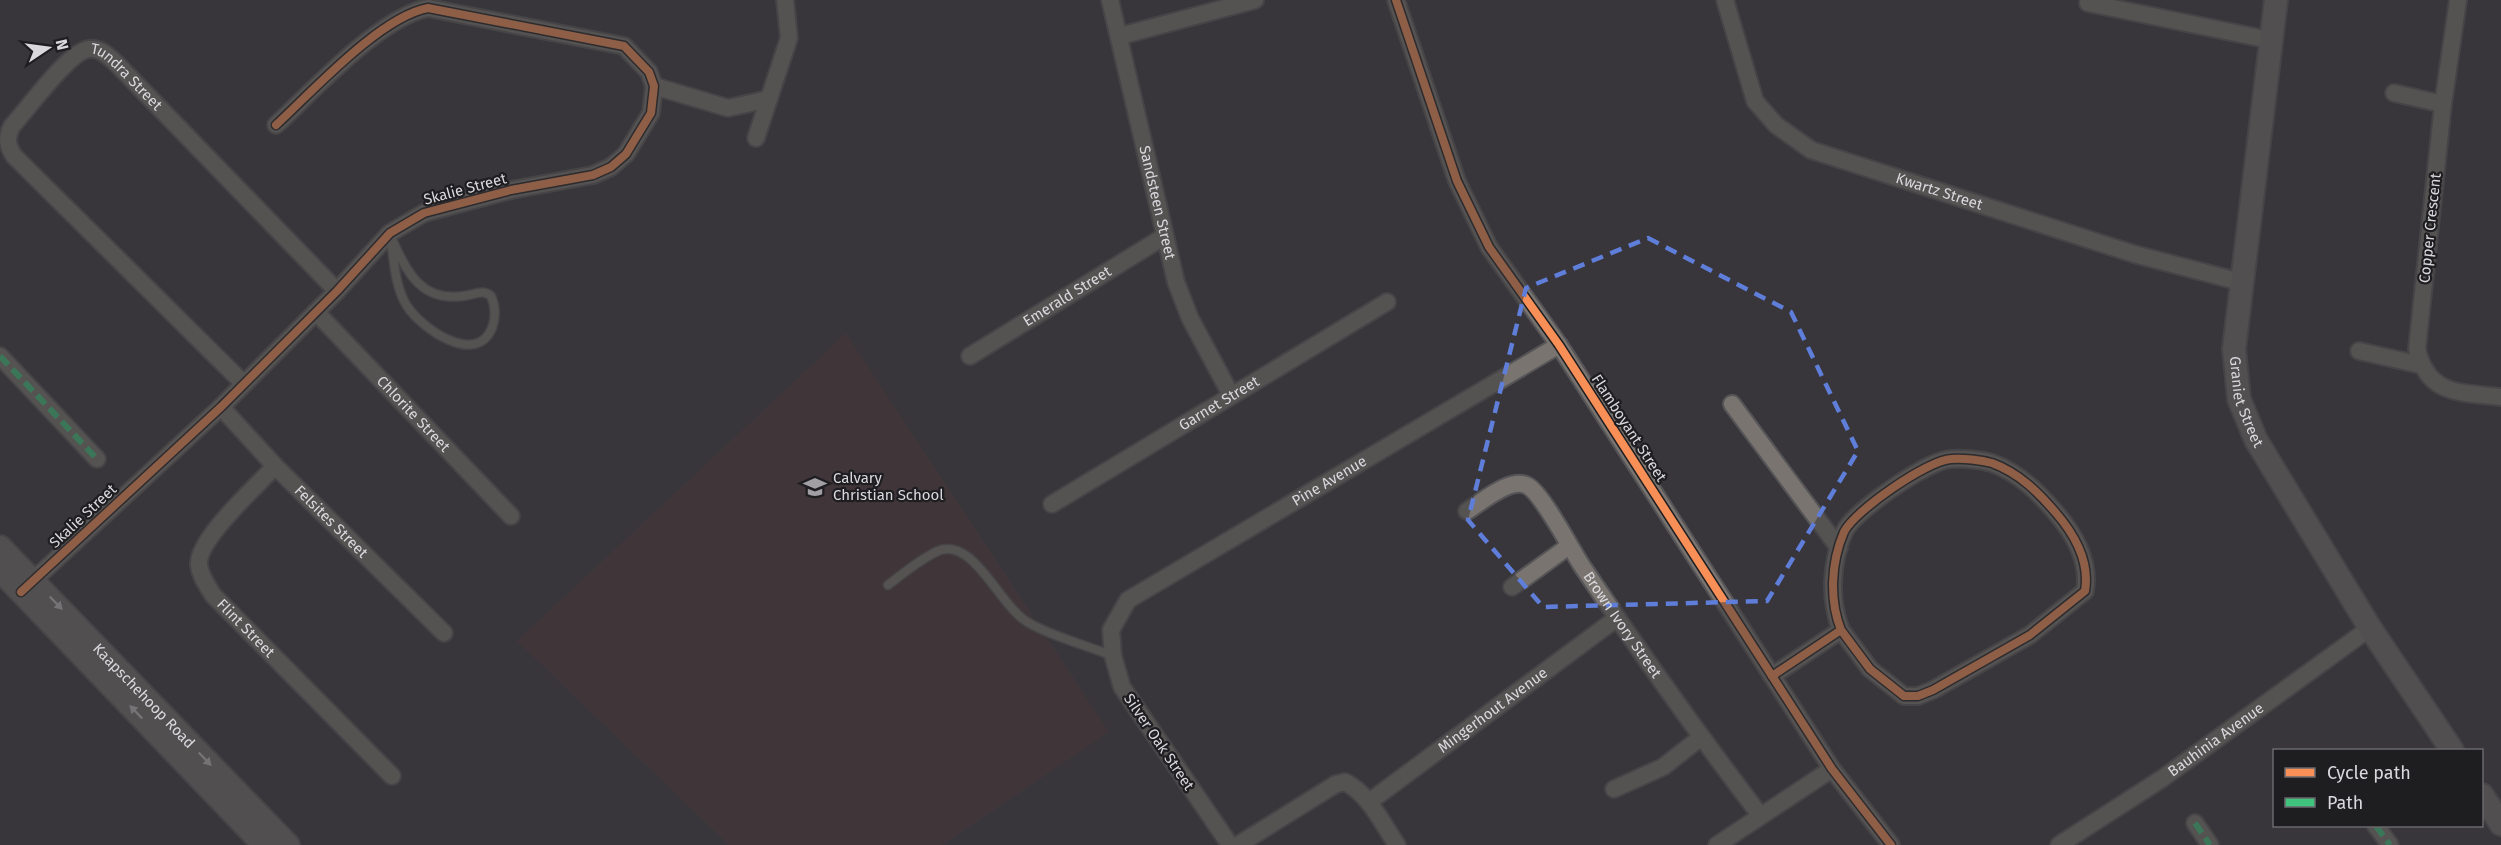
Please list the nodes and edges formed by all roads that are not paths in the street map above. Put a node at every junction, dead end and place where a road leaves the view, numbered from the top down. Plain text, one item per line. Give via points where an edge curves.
1 (784, 0) edge
2 (1110, 0) edge
3 (1255, 0) edge
4 (1396, 0) edge
5 (1725, 0) edge
6 (2276, 0) edge
7 (2458, 0) edge
8 (2088, 3) dead end
9 (428, 4) edge
10 (1120, 36) junction
11 (2270, 39) junction
12 (654, 86) junction
13 (2394, 93) dead end
14 (769, 99) junction
15 (2443, 104) junction
16 (276, 125) dead end
17 (756, 138) dead end
18 (390, 234) junction
19 (1165, 236) junction
20 (2241, 282) junction
21 (338, 291) junction
22 (1387, 302) dead end
23 (316, 312) junction
24 (1559, 345) junction
25 (2359, 351) dead end
26 (0, 356) edge
27 (970, 356) dead end
28 (2421, 366) junction
29 (244, 384) junction
30 (1231, 395) junction
31 (2501, 397) edge
32 (1732, 404) dead end
33 (221, 407) junction
34 (97, 459) dead end
35 (275, 466) junction
36 (1052, 504) dead end
37 (1467, 511) dead end
38 (511, 516) dead end
39 (1569, 546) junction
40 (0, 547) edge
41 (1839, 548) junction
42 (0, 570) edge
43 (888, 585) dead end
44 (27, 586) junction
45 (1512, 587) dead end
46 (1617, 618) junction
47 (2370, 628) junction
48 (1111, 630) joint
49 (1841, 630) junction
50 (444, 633) dead end
51 (1113, 656) junction
52 (1772, 676) junction
53 (1700, 738) junction
54 (2451, 749) edge
55 (1832, 769) junction
56 (392, 776) dead end
57 (1614, 789) dead end
58 (2483, 798) edge
59 (1369, 802) junction
60 (1760, 815) junction
61 (2195, 823) dead end
62 (2501, 824) edge
63 (2377, 827) edge
64 (264, 845) edge
65 (288, 845) edge
66 (1230, 845) edge
67 (1238, 845) edge
68 (1397, 845) edge
69 (1717, 845) edge
70 (1891, 845) edge
71 (2059, 845) edge
72 (2210, 845) edge
73 (2390, 845) edge

1 - 14 street via 789,38
2 - 10 street, Sandsteen Street
3 - 10 street
4 - 24 street, Flamboyant Street via 1457,181 1489,247
5 - 20 street, Kwartz Street via 1755,101 1776,125 1811,150 2123,250
6 - 11 street, Graniet Street
7 - 15 street, Copper Crescent
8 - 11 street
9 - 12 street via 624,46 649,72
9 - 16 street via 399,17
10 - 19 street, Sandsteen Street
11 - 20 street, Graniet Street
12 - 14 street via 728,108
12 - 18 street, Skalie Street via 651,113 626,154 611,167 592,175 511,190 424,213
13 - 15 street
14 - 17 street
15 - 28 street, Copper Crescent via 2416,349
18 - 18 lane via 401,294 407,306 448,341 473,345 483,341 494,322 491,296 483,292 448,298 426,289 408,272
18 - 21 street, Skalie Street
19 - 27 street, Emerald Street
19 - 30 street, Sandsteen Street via 1190,318
20 - 47 street, Graniet Street via 2234,349 2239,399 2256,440
21 - 23 street, Skalie Street
21 - 29 street, Tundra Street via 117,64 101,50 91,48 74,56 12,126 9,148
22 - 30 street, Garnet Street
23 - 29 street, Skalie Street
23 - 38 street, Chlorite Street
24 - 48 street, Pine Avenue via 1128,600
24 - 52 street, Flamboyant Street
25 - 28 street
26 - 34 street
28 - 31 street via 2430,380 2452,391
29 - 33 street, Skalie Street
30 - 36 street, Garnet Street
32 - 41 street
33 - 35 street, Felsites Street
33 - 44 street, Skalie Street
35 - 50 street, Felsites Street
35 - 56 street, Flint Street via 213,533 199,563 203,579 213,595
37 - 39 street, Brown Ivory Street via 1505,488 1528,486
39 - 45 street
39 - 46 street, Brown Ivory Street
40 - 44 street, Kaapschehoop Road
41 - 49 street via 1833,585
41 - 49 street via 1853,519 1877,499 1950,458 1992,463 2031,484 2065,523 2083,556 2088,575 2085,591 2030,635 1917,696 1904,696 1885,684
42 - 44 street, Kaapschehoop Road
43 - 51 lane via 940,550 954,549 977,563 1006,605 1025,621
64 -> 44 street, Kaapschehoop Road
44 -> 65 street, Kaapschehoop Road
46 - 53 street, Brown Ivory Street
46 - 59 street, Mingerhout Avenue
47 - 54 street, Graniet Street
47 - 71 street, Bauhinia Avenue via 2163,778
48 - 51 street, Silver Oak Street
49 - 52 street
51 - 66 street, Silver Oak Street via 1122,687
52 - 55 street, Flamboyant Street
53 - 57 street via 1663,767
53 - 60 street, Brown Ivory Street
55 - 60 street
55 - 70 street, Flamboyant Street
58 - 62 street
59 - 67 street via 1354,786 1336,784
59 - 68 street
60 - 69 street
61 - 72 street
63 - 73 street

